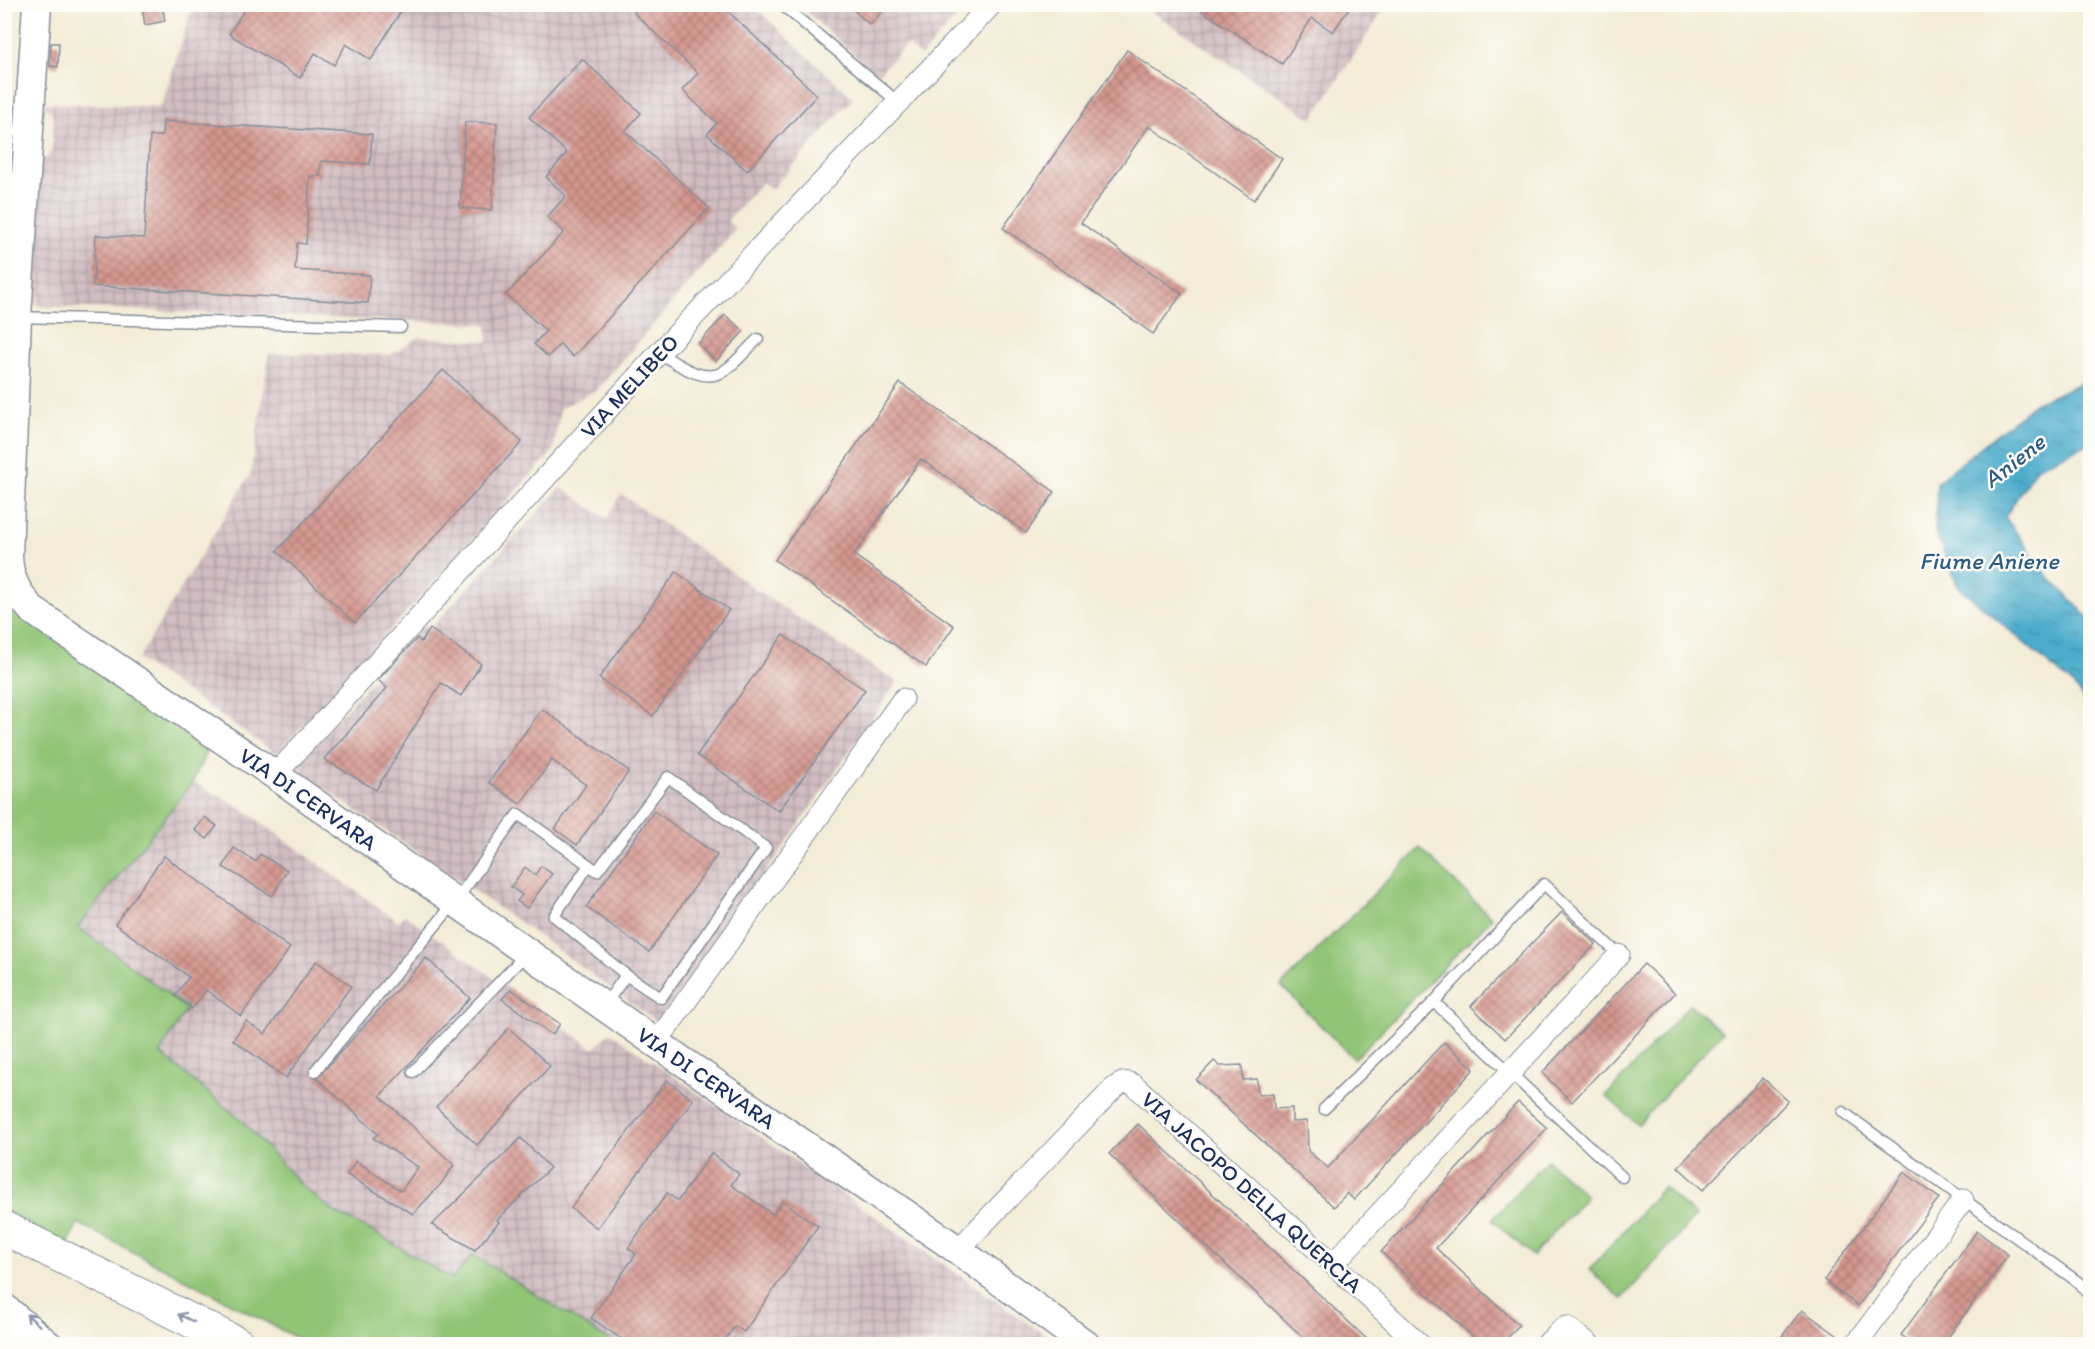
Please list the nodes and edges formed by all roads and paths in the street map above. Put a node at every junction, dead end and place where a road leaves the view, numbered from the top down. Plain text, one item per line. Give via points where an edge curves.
1 (37, 4) edge
2 (781, 4) edge
3 (992, 4) edge
4 (899, 103) junction
5 (17, 132) edge
6 (17, 317) junction
7 (401, 327) dead end
8 (758, 339) dead end
9 (659, 353) junction
10 (8, 586) edge
11 (903, 699) dead end
12 (275, 775) junction
13 (589, 865) junction
14 (455, 902) junction
15 (527, 953) junction
16 (1619, 955) joint
17 (626, 975) junction
18 (1434, 1002) junction
19 (604, 1006) junction
20 (656, 1043) junction
21 (315, 1071) dead end
22 (413, 1072) dead end
23 (1509, 1072) junction
24 (1324, 1109) dead end
25 (1843, 1112) dead end
26 (1622, 1177) dead end
27 (1963, 1200) junction
28 (4, 1228) edge
29 (958, 1250) junction
30 (1334, 1264) junction
31 (2091, 1294) edge
32 (4, 1296) edge
33 (4, 1319) edge
34 (34, 1344) edge
35 (61, 1344) edge
36 (238, 1344) edge
37 (1085, 1344) edge
38 (1419, 1344) edge
39 (1547, 1344) edge
40 (1589, 1344) edge
41 (1856, 1344) edge

1 - 5 street, VIA DI CERVARA
2 - 4 lane
3 - 4 street, VIA MELIBEO
4 - 9 street, VIA MELIBEO
5 - 6 street, VIA DI CERVARA
6 - 7 lane
6 - 10 street, VIA DI CERVARA
8 - 9 lane via 722,373 705,375
9 - 12 street, VIA MELIBEO
10 - 12 street, VIA DI CERVARA via 32,610
11 - 20 street
12 - 14 street, VIA DI CERVARA
13 - 14 lane via 518,814
13 - 17 lane via 554,916
13 - 17 lane via 597,871 668,777 766,848 661,998
14 - 15 street, VIA DI CERVARA
14 - 21 lane
15 - 19 street, VIA DI CERVARA
15 - 22 lane
16 - 18 lane via 1544,884
16 - 23 street
17 - 19 lane
18 - 23 lane
18 - 24 lane
19 - 20 street, VIA DI CERVARA
20 - 29 street, VIA DI CERVARA
23 - 26 lane
23 - 30 street
25 - 27 lane
27 - 31 lane
27 - 41 street
36 -> 28 highway
29 - 30 street, VIA JACOPO DELLA QUERCIA via 1112,1090 1127,1082
29 - 37 street, VIA DI CERVARA
30 - 38 street, VIA JACOPO DELLA QUERCIA
35 -> 32 lane
33 - 34 highway
39 - 40 street via 1567,1327

